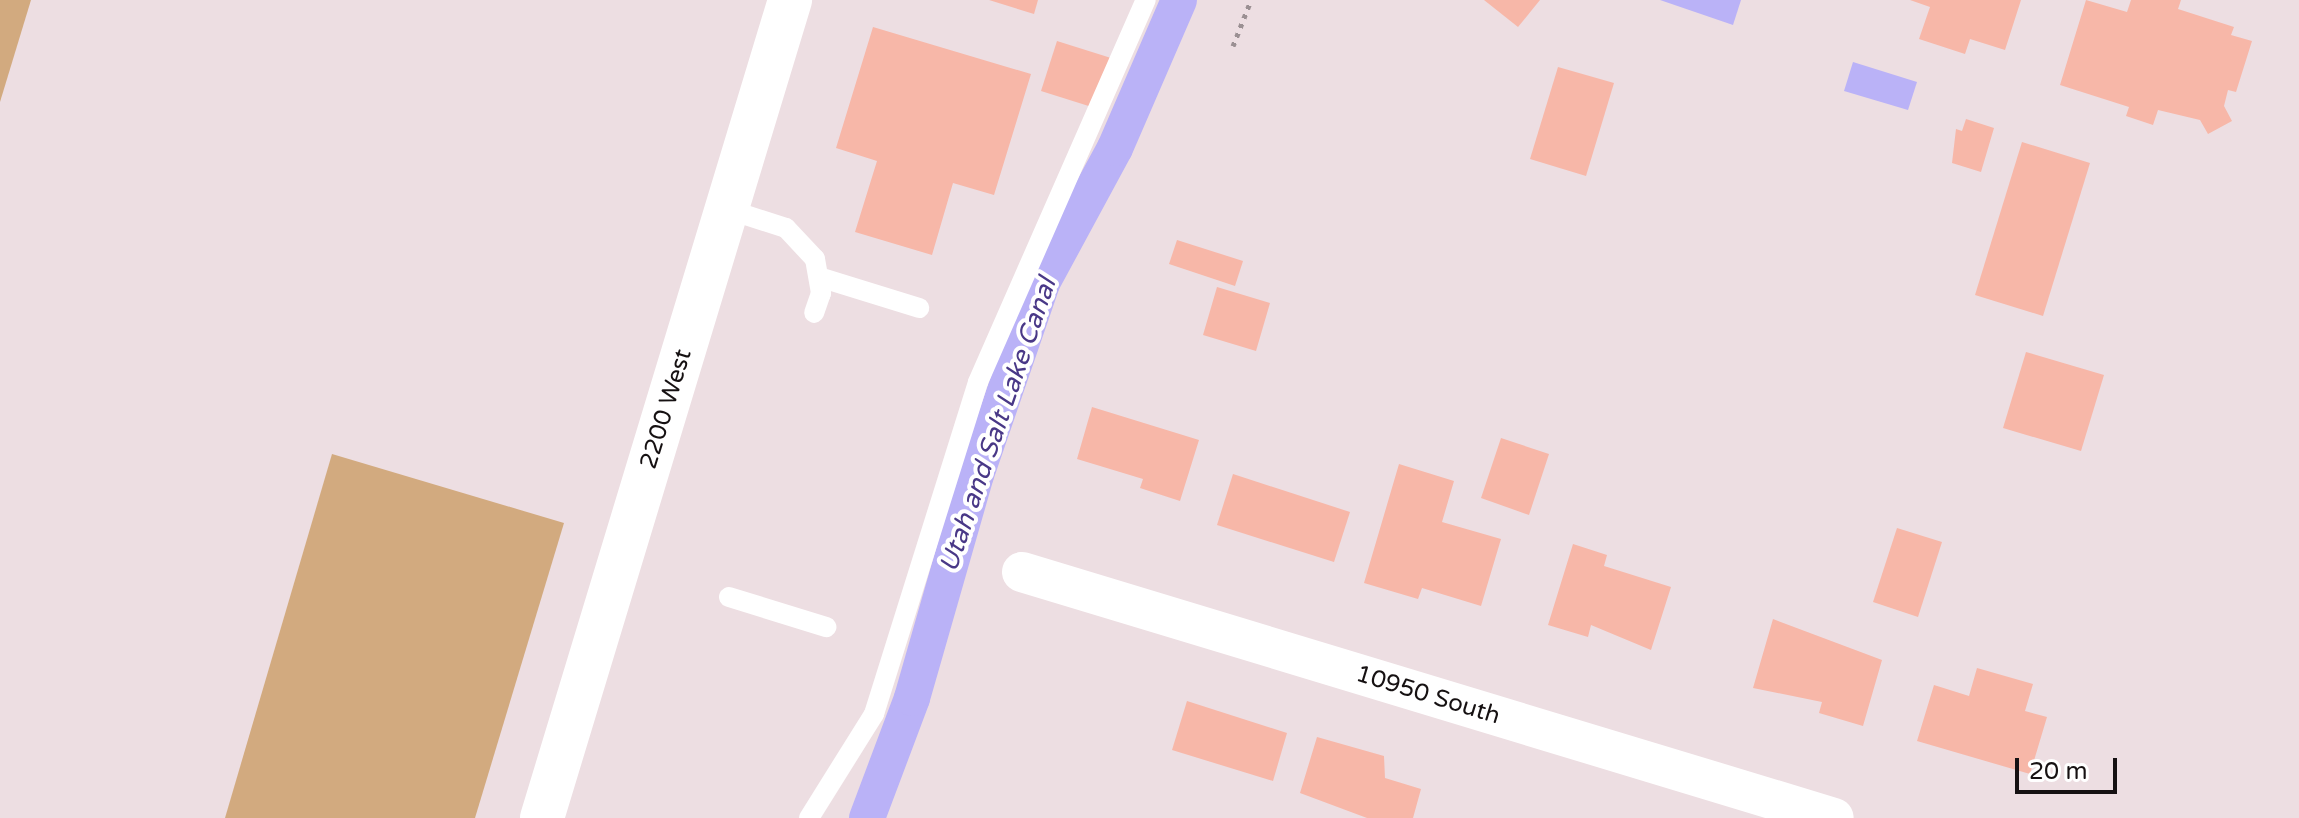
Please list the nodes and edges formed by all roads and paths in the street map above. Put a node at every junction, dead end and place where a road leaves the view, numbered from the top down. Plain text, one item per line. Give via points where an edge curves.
1 (790, 0) edge
2 (1146, 0) edge
3 (1251, 0) edge
4 (1233, 46) dead end
5 (727, 209) junction
6 (819, 277) junction
7 (919, 308) dead end
8 (814, 313) dead end
9 (1022, 572) dead end
10 (729, 597) dead end
11 (826, 627) dead end
12 (542, 818) edge
13 (809, 818) edge
14 (1834, 818) edge

1 - 5 street, 2200 West
2 - 13 lane via 978,382 874,714
3 - 4 path
5 - 6 lane via 786,228 815,259
5 - 12 street, 2200 West
6 - 7 lane
6 - 8 lane
9 - 14 street, 10950 South
10 - 11 lane

